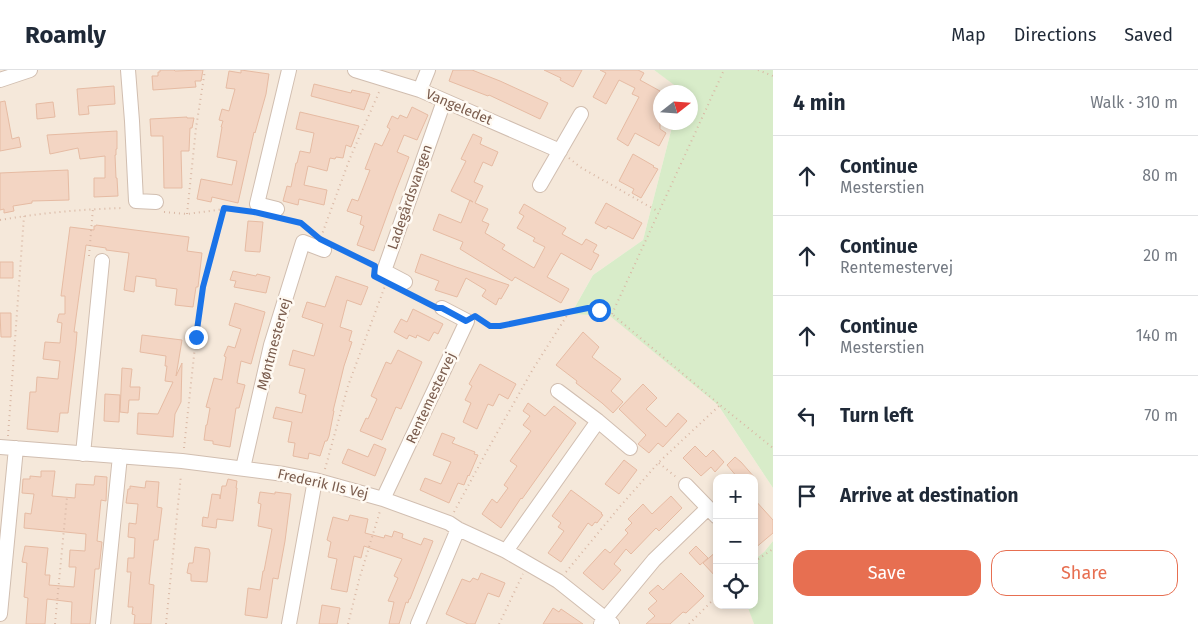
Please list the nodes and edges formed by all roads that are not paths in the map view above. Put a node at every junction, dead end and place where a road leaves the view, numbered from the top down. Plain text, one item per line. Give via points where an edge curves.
1 (30, 70) edge
2 (128, 70) edge
3 (289, 70) edge
4 (355, 70) edge
5 (428, 70) edge
6 (0, 80) edge
7 (420, 90) junction
8 (444, 101) junction
9 (581, 114) dead end
10 (560, 151) junction
11 (540, 185) dead end
12 (157, 207) road end
13 (280, 214) road end
14 (327, 245) road end
15 (102, 261) road end
16 (404, 287) road end
17 (442, 308) road end
18 (558, 392) dead end
19 (598, 421) junction
20 (8, 447) edge
21 (630, 448) dead end
22 (83, 454) junction
23 (120, 456) junction
24 (243, 468) junction
25 (315, 480) junction
26 (686, 485) road end
27 (383, 499) junction
28 (712, 512) edge
29 (454, 526) junction
30 (506, 552) junction
31 (0, 614) edge
32 (606, 622) edge
33 (104, 624) edge
34 (289, 624) edge
35 (418, 624) edge

1 - 6 street
2 - 12 street via 136,200
3 - 13 street via 257,204
4 - 7 street, Vangeledet
5 - 7 street
7 - 8 street, Vangeledet
8 - 10 street, Vangeledet
8 - 16 street, Ladegårdsvangen via 384,271
9 - 10 street
10 - 11 street
14 - 24 street, Møntmestervej via 303,242 271,345
15 - 22 street
17 - 27 street, Rentemestervej via 466,321
18 - 19 street
19 - 21 street
19 - 30 street
20 - 22 street, Frederik IIs Vej
20 - 31 street
22 - 23 street, Frederik IIs Vej
23 - 24 street, Frederik IIs Vej
23 - 33 street
24 - 25 street, Frederik IIs Vej
25 - 27 street, Frederik IIs Vej
25 - 34 street
26 - 28 street
27 - 29 street, Frederik IIs Vej
28 - 32 street via 654,560
29 - 30 street, Frederik IIs Vej
29 - 35 street
30 - 32 street, Frederik IIs Vej via 558,582

